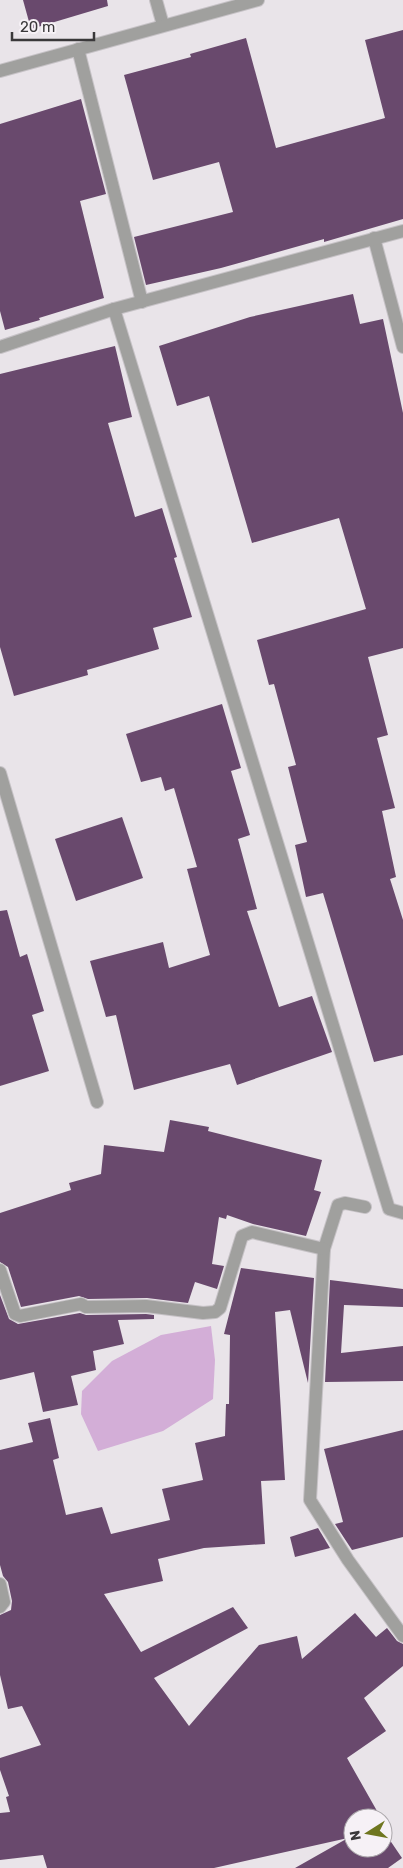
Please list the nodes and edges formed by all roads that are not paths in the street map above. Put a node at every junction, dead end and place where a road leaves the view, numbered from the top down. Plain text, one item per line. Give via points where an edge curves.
1 (156, 0) edge
2 (258, 0) edge
3 (164, 25) junction
4 (78, 49) junction
5 (0, 71) edge
6 (403, 231) edge
7 (374, 238) junction
8 (142, 302) junction
9 (114, 309) junction
10 (0, 347) edge
11 (403, 347) edge
12 (0, 773) edge
13 (97, 1102) dead end
14 (365, 1207) dead end
15 (403, 1213) edge
16 (324, 1249) junction
17 (0, 1270) edge
18 (0, 1584) edge
19 (0, 1607) edge
20 (403, 1636) edge

1 - 3 street
2 - 3 street
3 - 4 street
4 - 5 street
4 - 8 street
6 - 7 street
7 - 8 street
7 - 11 street
8 - 9 street
9 - 10 street
9 - 15 street via 390,1209
12 - 13 street
14 - 16 street via 345,1203 338,1205
16 - 17 street via 252,1232 242,1236 220,1308 203,1313 146,1306 86,1308 81,1304 20,1316 15,1314
16 - 20 street via 310,1500 348,1560
18 - 19 street via 4,1602

